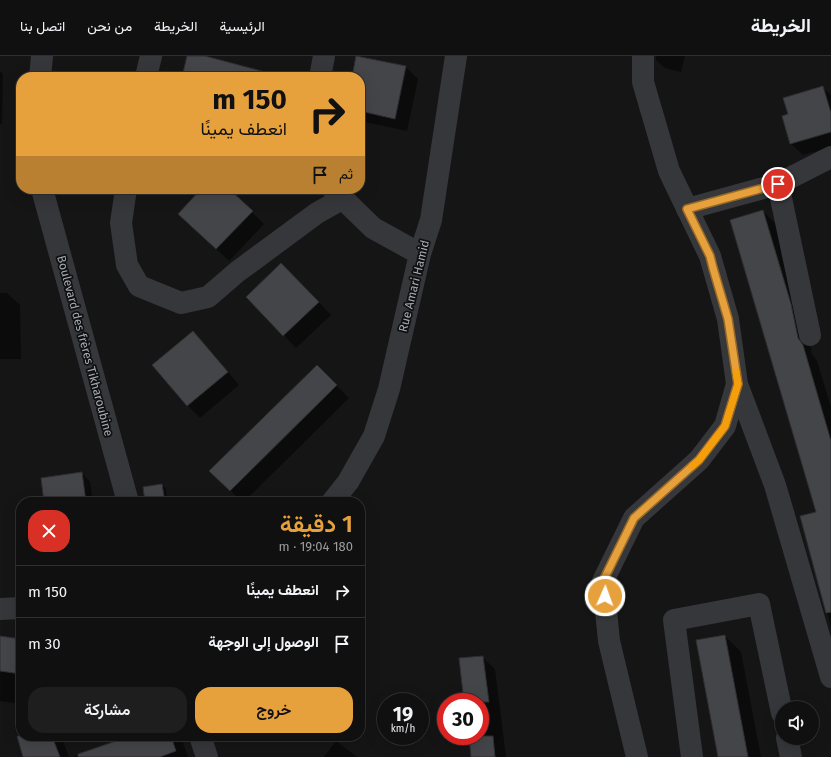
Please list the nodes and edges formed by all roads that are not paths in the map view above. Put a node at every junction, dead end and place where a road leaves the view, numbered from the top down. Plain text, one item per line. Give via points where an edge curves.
1 (42, 56) edge
2 (151, 56) edge
3 (324, 56) edge
4 (456, 56) edge
5 (643, 56) edge
6 (40, 72) edge
7 (147, 72) edge
8 (321, 72) edge
9 (831, 157) edge
10 (778, 184) junction
11 (43, 194) edge
12 (125, 194) edge
13 (337, 194) edge
14 (687, 209) junction
15 (420, 254) junction
16 (810, 335) dead end
17 (738, 384) junction
18 (127, 497) edge
19 (336, 497) edge
20 (16, 608) edge
21 (0, 609) edge
22 (831, 677) edge
23 (779, 701) edge
24 (202, 741) edge
25 (788, 745) edge
26 (207, 757) edge
27 (637, 757) edge
28 (692, 757) edge
29 (791, 757) edge

1 - 6 street
2 - 7 street
3 - 8 street
4 - 15 street, Rue Amari Hamid via 431,220
5 - 14 street via 643,82 669,171
9 - 10 street
10 - 14 street
10 - 16 street
11 - 18 street, Boulevard des frères Tikharoubine
12 - 13 street via 121,223 127,265 139,286 181,303 208,298 237,272 317,214
13 - 15 street via 372,228
14 - 17 street via 710,256 728,319
15 - 19 street, Rue Amari Hamid via 389,389 374,436 348,482
17 - 22 street via 775,485
17 - 27 street via 725,426 699,460 634,518 603,581 609,641
20 - 21 street
23 - 28 street via 759,604 674,620
24 - 26 street
25 - 29 street

